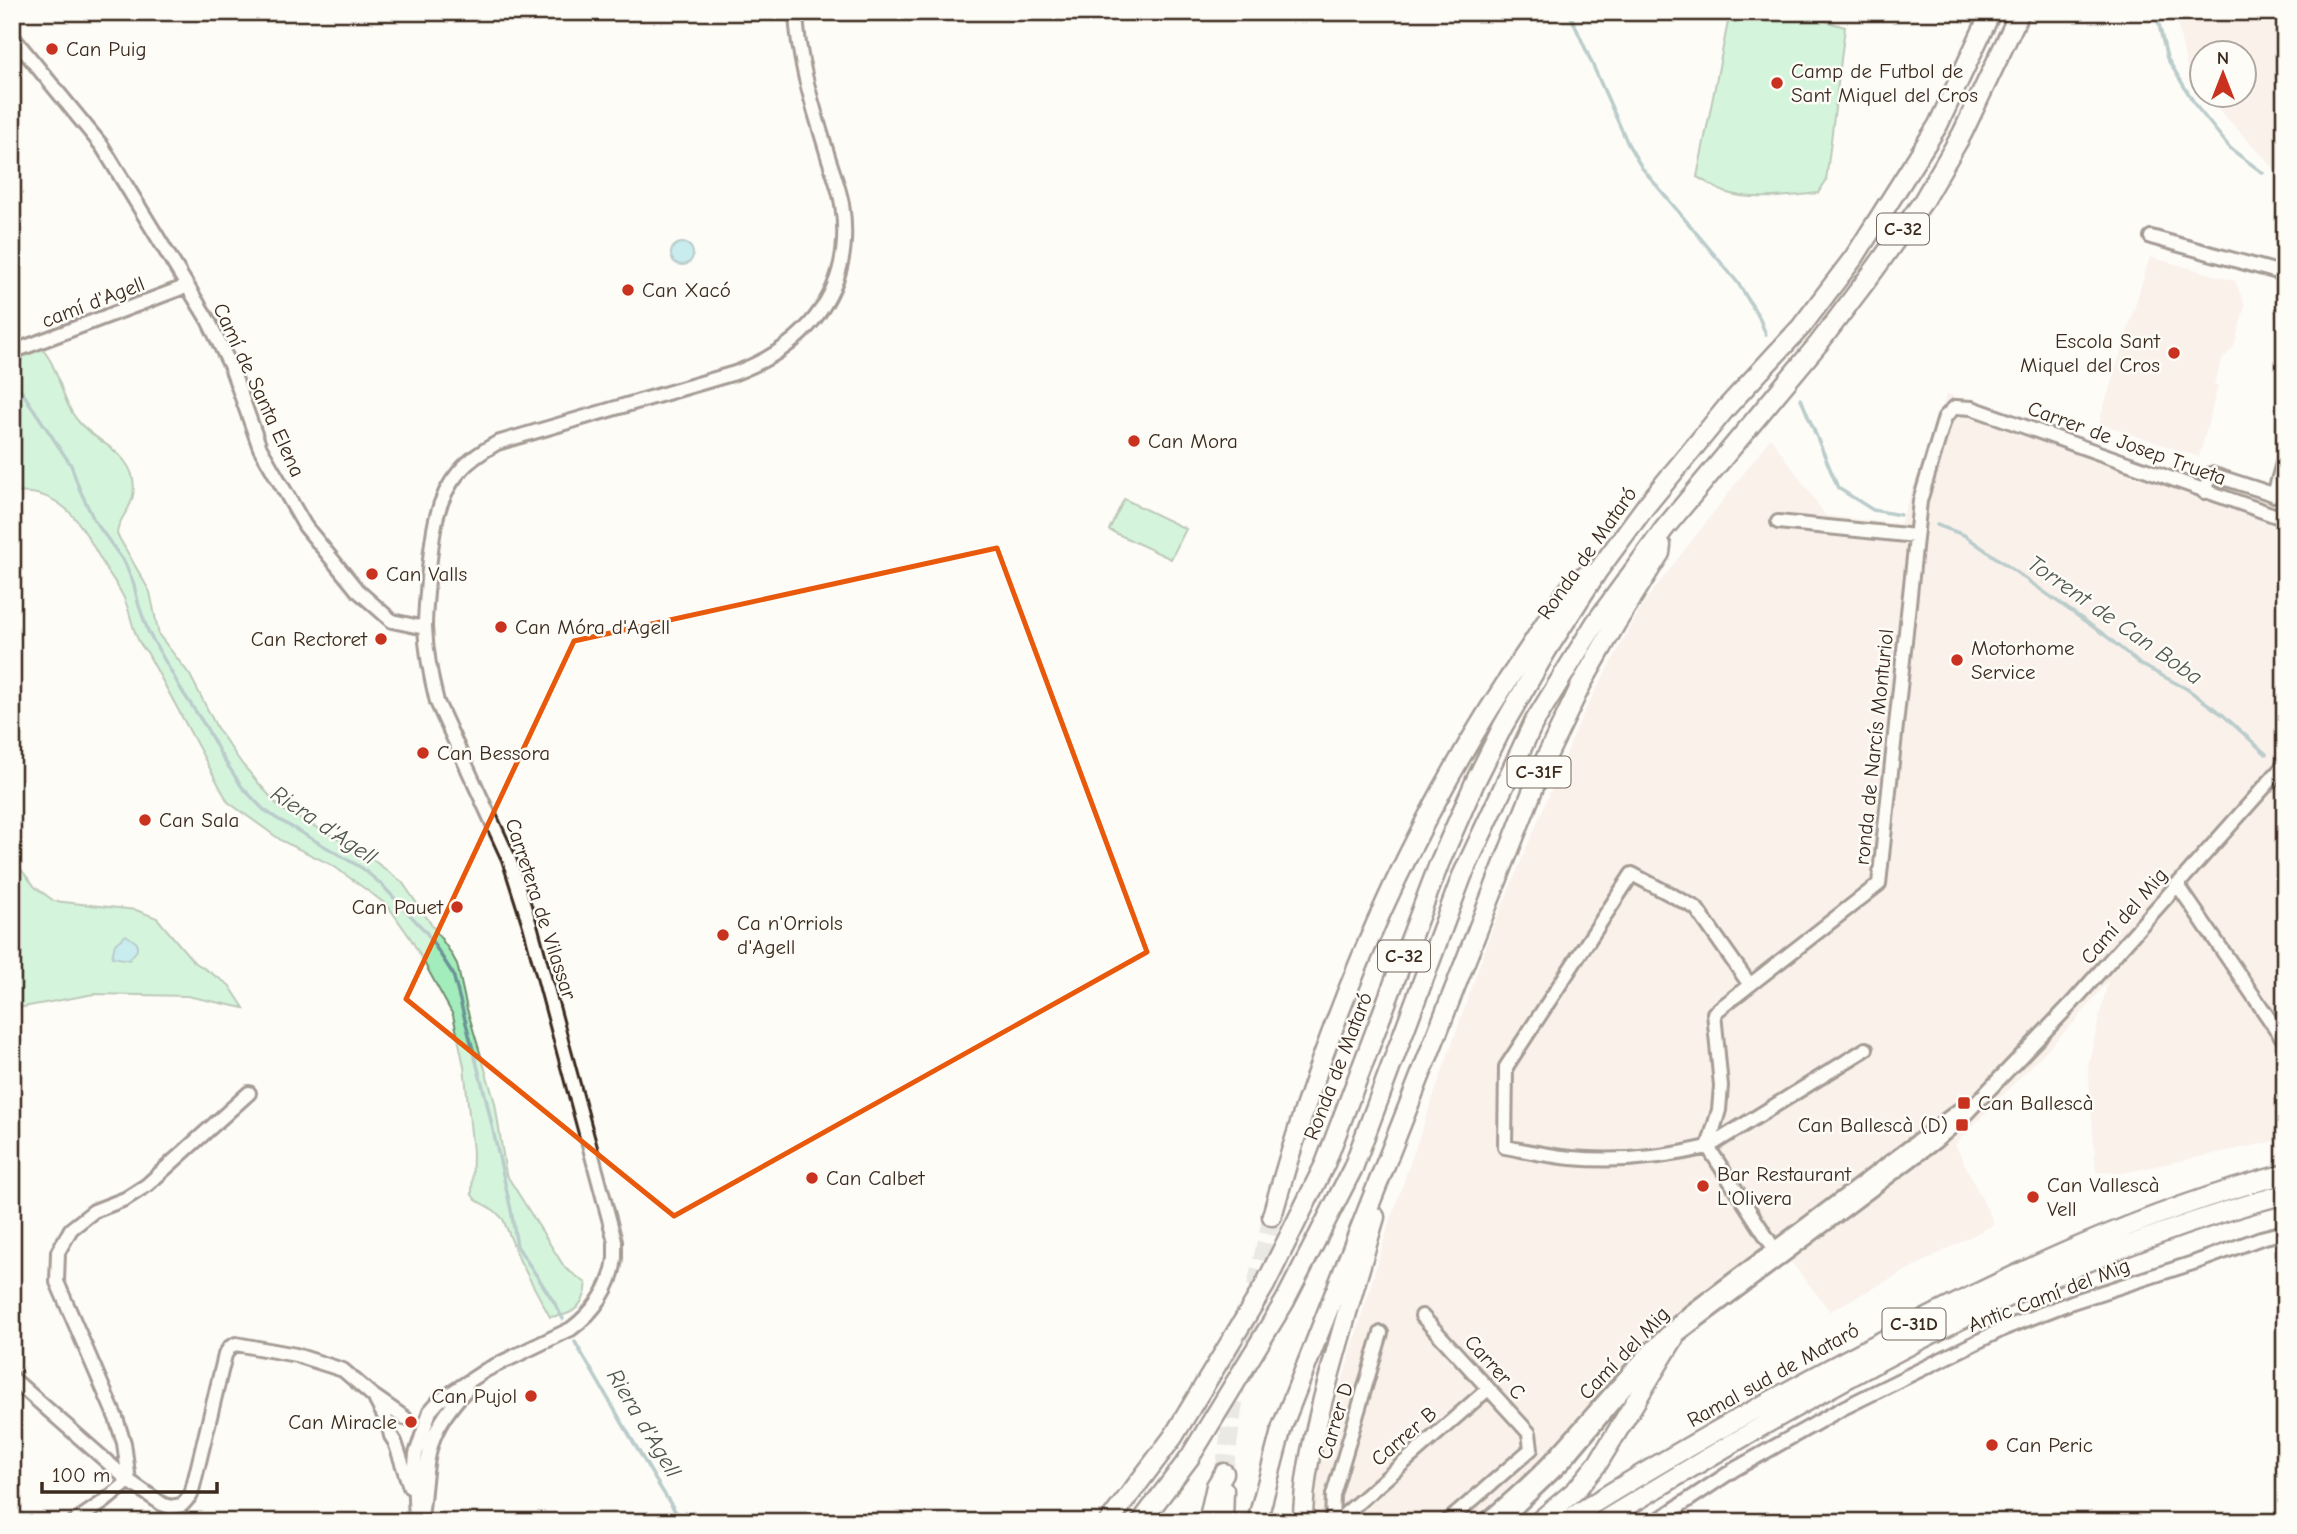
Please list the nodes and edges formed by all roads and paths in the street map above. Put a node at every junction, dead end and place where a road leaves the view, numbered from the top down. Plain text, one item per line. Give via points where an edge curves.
1 (796, 12) edge
2 (1991, 12) edge
3 (2020, 12) edge
4 (12, 36) edge
5 (2151, 237) dead end
6 (2285, 274) edge
7 (187, 286) junction
8 (12, 352) edge
9 (1955, 407) joint
10 (2285, 456) edge
11 (2204, 492) junction
12 (2279, 497) edge
13 (2285, 519) edge
14 (1778, 522) dead end
15 (1664, 529) junction
16 (1916, 536) junction
17 (1597, 572) junction
18 (425, 628) junction
19 (2282, 772) edge
20 (2177, 884) junction
21 (1750, 985) junction
22 (2285, 1042) edge
23 (1866, 1049) dead end
24 (1987, 1089) junction
25 (249, 1093) dead end
26 (1708, 1147) junction
27 (1389, 1153) junction
28 (2285, 1174) edge
29 (1869, 1191) junction
30 (2285, 1194) edge
31 (1272, 1216) tunnel mouth
32 (2285, 1232) edge
33 (1774, 1250) junction
34 (1734, 1286) junction
35 (1423, 1315) dead end
36 (1381, 1333) dead end
37 (1674, 1338) junction
38 (486, 1370) junction
39 (12, 1378) edge
40 (1488, 1390) junction
41 (372, 1395) junction
42 (460, 1396) junction
43 (415, 1424) junction
44 (390, 1429) junction
45 (395, 1443) junction
46 (1574, 1450) junction
47 (1498, 1479) junction
48 (129, 1481) junction
49 (1478, 1496) junction
50 (1514, 1497) junction
51 (419, 1502) junction
52 (1332, 1504) joint
53 (1338, 1519) edge
54 (1493, 1520) edge
55 (74, 1522) edge
56 (419, 1522) edge
57 (1109, 1522) edge
58 (1140, 1522) edge
59 (1208, 1522) edge
60 (1223, 1522) edge
61 (1257, 1522) edge
62 (1303, 1522) edge
63 (1447, 1522) edge
64 (1538, 1522) edge
65 (1564, 1522) edge
66 (1601, 1522) edge
67 (1655, 1522) edge

1 - 18 street, Carretera de Vilassar via 804,76 842,202 842,256 824,307 806,330 761,363 542,428 476,455 445,493 436,517
2 - 17 highway, Ronda de Mataró / C-32 via 1938,125 1855,256 1801,327 1727,407
3 - 15 highway, C-32 via 1962,134 1922,203 1819,343
4 - 7 street, Camí de Santa Elena via 102,146
5 - 6 street
7 - 8 street, camí d'Agell
7 - 18 street, Camí de Santa Elena via 231,368 260,448 306,526 357,590 392,621
9 - 11 street, Carrer de Josep Trueta via 1972,408
9 - 16 street, ronda de Narcís Monturiol via 1945,417 1928,469
10 - 12 street
11 - 12 street via 2211,474
11 - 13 street, Carrer de Josep Trueta
14 - 16 street
15 - 27 highway, C-31F via 1660,554 1588,673 1543,764
15 - 58 highway, C-32 via 1596,622 1533,724 1462,876 1353,1168 1285,1301 1190,1457
16 - 21 street, ronda de Narcís Monturiol via 1879,884
17 - 31 highway via 1580,578 1560,603 1494,699 1426,818 1373,931 1319,1066
17 - 57 highway, Ronda de Mataró / C-32 via 1547,650 1475,782 1439,864 1325,1164 1265,1285 1173,1437
18 - 38 street, Carretera de Vilassar via 437,702 504,847 530,925 615,1241 609,1281 584,1320
19 - 20 street, Camí del Mig
20 - 22 street
20 - 24 street, Camí del Mig via 2072,1003
21 - 26 street, ronda de Narcís Monturiol via 1714,1013 1721,1086
21 - 26 street via 1696,908 1632,874 1506,1067 1505,1147 1570,1158 1634,1159
23 - 26 street
24 - 29 street, Camí del Mig via 1958,1122
24 - 33 street, Camí del Mig
25 - 48 street via 146,1185 94,1211 71,1229 58,1252 57,1282 116,1418
26 - 33 street
27 - 61 highway, C-31F via 1282,1427
27 - 62 highway via 1390,1166 1316,1428
28 - 65 highway, Ramal sud de Mataró / C-31D via 2141,1220 1937,1312 1772,1399
29 - 33 street, Camí del Mig via 1785,1248
29 - 34 street, Camí del Mig
30 - 66 highway, C-31D via 2148,1237 1946,1327 1853,1375
32 - 67 street, Antic Camí del Mig via 2005,1328 1843,1408 1735,1469
33 - 34 street, Camí del Mig
34 - 37 street, Camí del Mig via 1682,1326
34 - 50 street, Camí del Mig via 1667,1332
35 - 40 street, Carrer C
36 - 52 street, Carrer D
37 - 46 street, Camí del Mig
37 - 64 highway via 1598,1463 1565,1501
38 - 42 street
38 - 43 street, Carretera de Vilassar via 439,1401
39 - 48 street
40 - 47 street, Carrer C via 1529,1433 1531,1449
40 - 53 street, Carrer B
41 - 43 street
41 - 44 street
41 - 48 street via 343,1370 296,1355 230,1346 191,1495 182,1505 170,1507
42 - 43 street
42 - 51 street via 436,1429
43 - 44 street via 397,1419
43 - 45 street via 415,1439
43 - 51 street
44 - 45 street
45 - 51 street
46 - 50 street, Camí del Mig
46 - 54 street, Camí del Mig via 1531,1496
47 - 49 street
47 - 50 street
48 - 55 street
49 - 54 street
49 - 63 street
50 - 54 street, Camí del Mig
51 - 56 street
52 - 53 street, Carrer B
59 - 60 highway via 1216,1486 1224,1473

